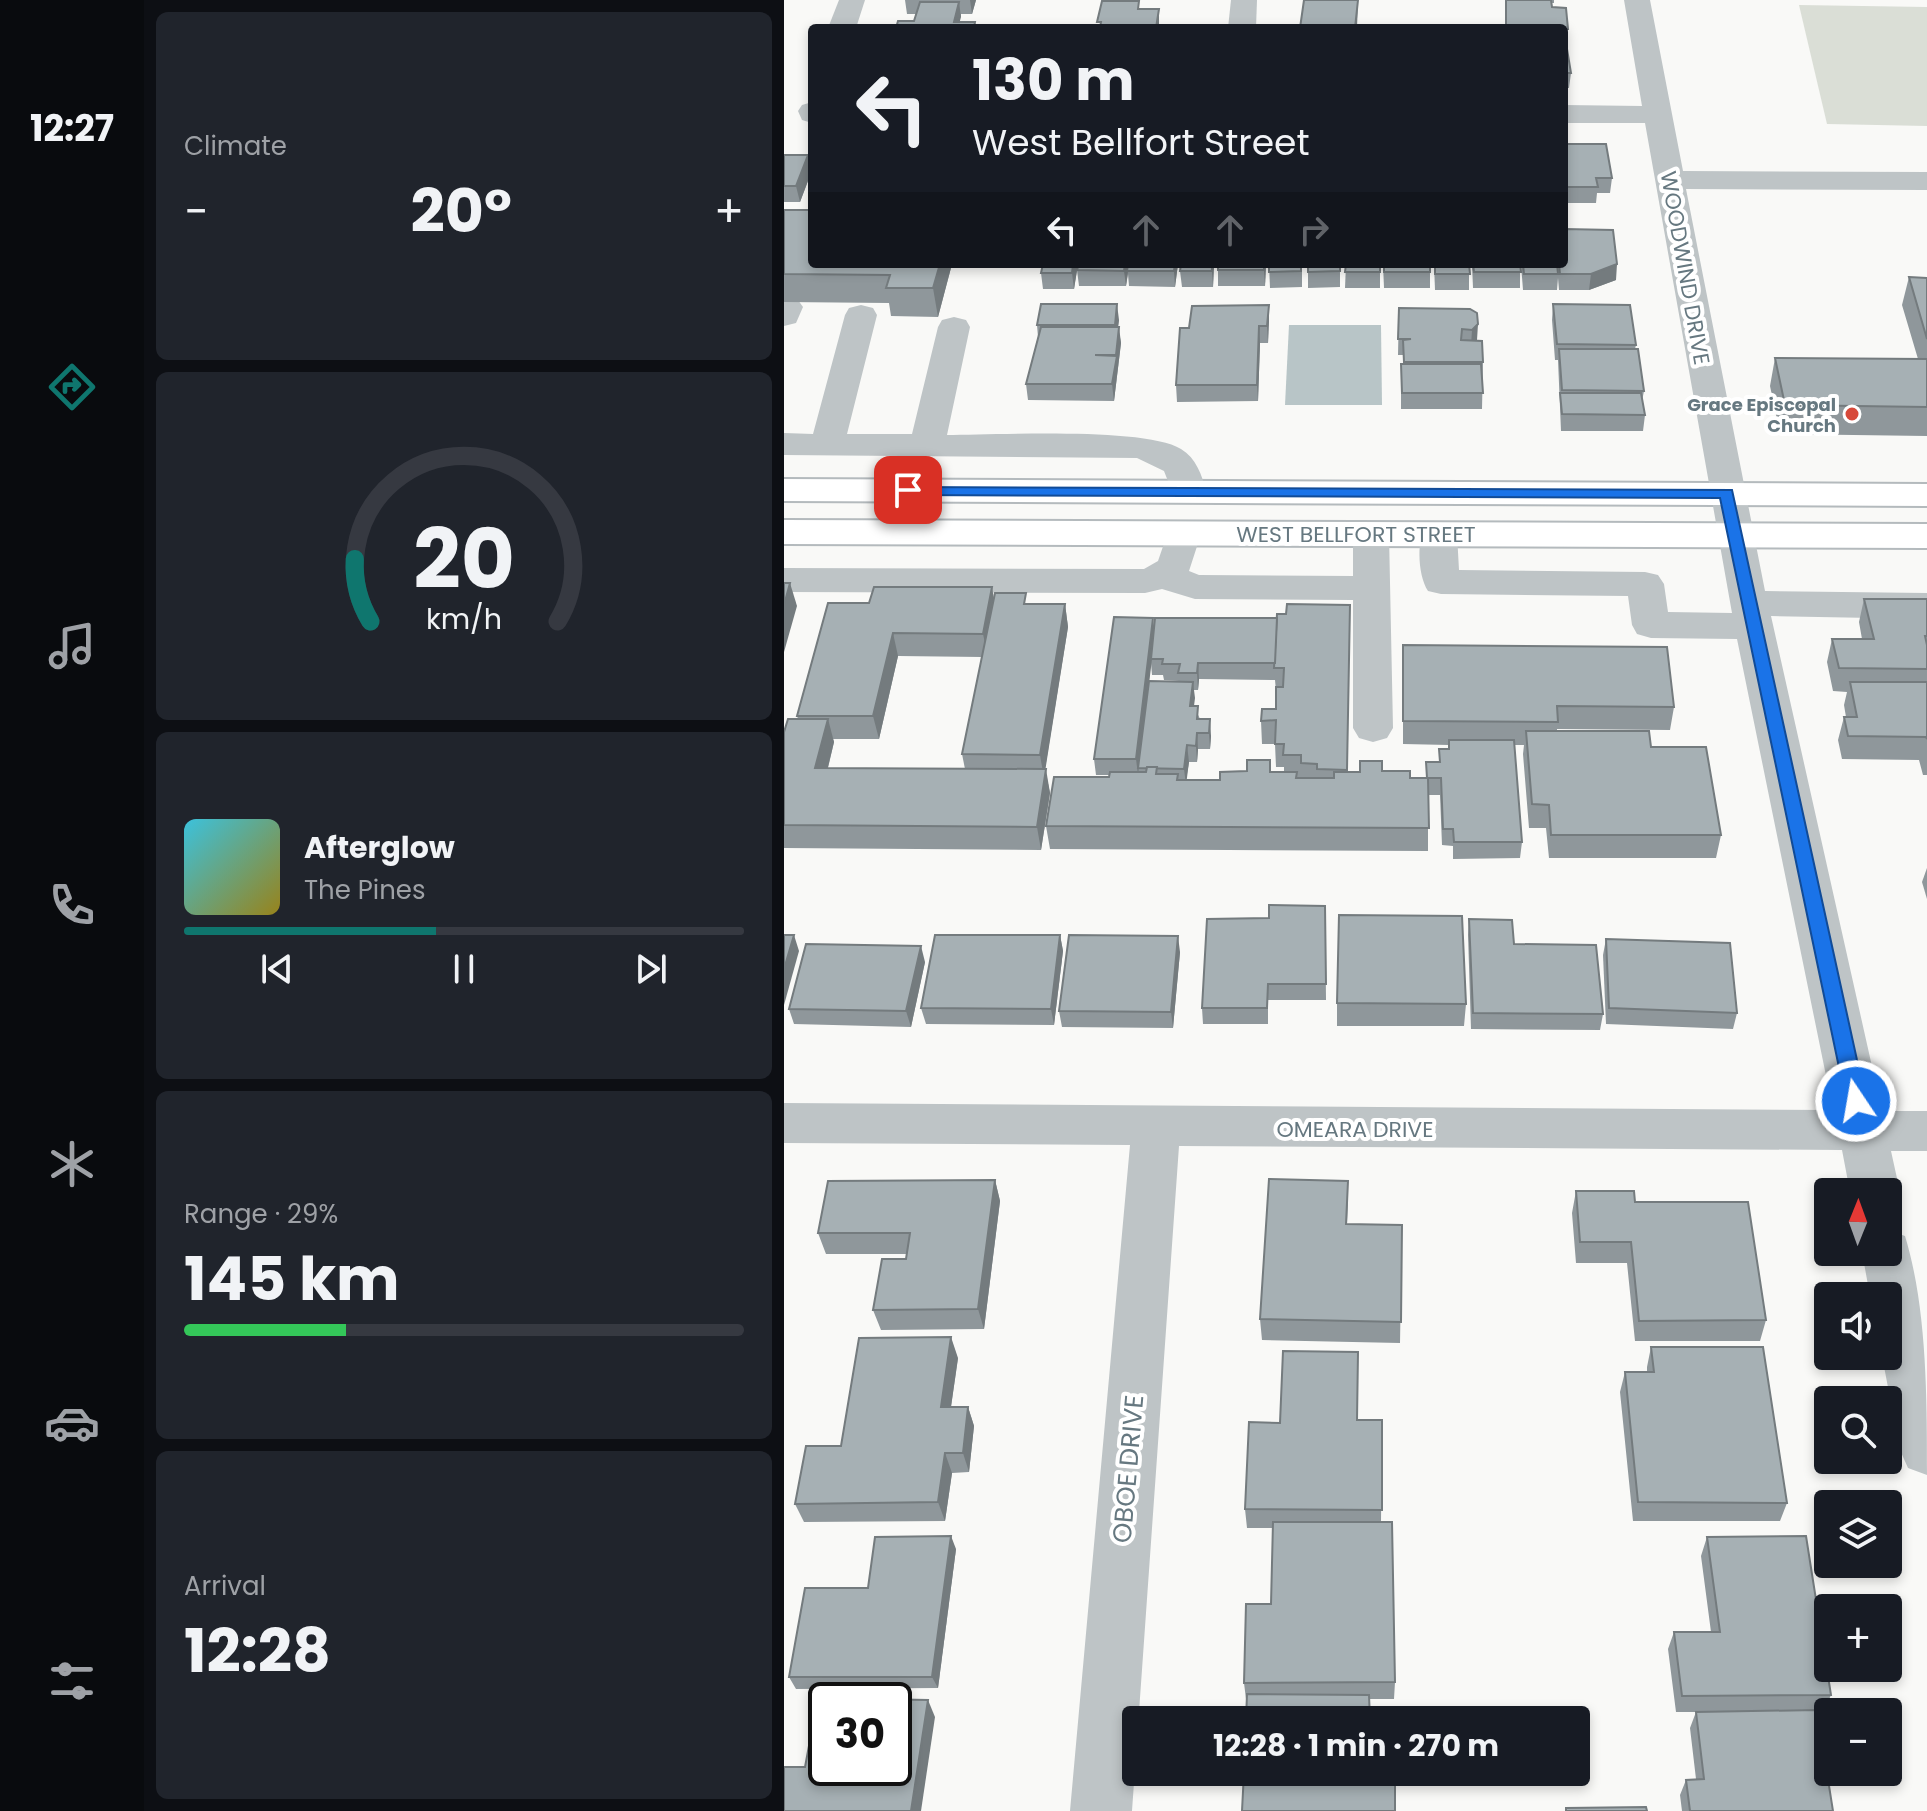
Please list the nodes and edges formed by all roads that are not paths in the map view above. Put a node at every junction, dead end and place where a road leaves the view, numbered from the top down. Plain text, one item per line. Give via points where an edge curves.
1 (852, 0) edge
2 (1244, 0) edge
3 (1637, 0) edge
4 (843, 24) edge
5 (1242, 24) edge
6 (1568, 114) edge
7 (1659, 115) junction
8 (1670, 180) junction
9 (1927, 181) edge
10 (861, 315) edge
11 (954, 327) dead end
12 (784, 444) edge
13 (827, 445) junction
14 (927, 445) junction
15 (784, 490) edge
16 (1188, 491) junction
17 (1726, 494) junction
18 (1927, 495) edge
19 (784, 532) edge
20 (1183, 534) junction
21 (1371, 534) junction
22 (1439, 534) junction
23 (1637, 534) junction
24 (1734, 535) junction
25 (1927, 536) edge
26 (1165, 576) junction
27 (784, 580) edge
28 (1645, 584) junction
29 (1372, 588) junction
30 (1927, 606) edge
31 (1751, 615) junction
32 (1373, 728) dead end
33 (784, 1123) edge
34 (1156, 1128) junction
35 (1862, 1130) junction
36 (1927, 1131) edge
37 (1872, 1178) edge
38 (1890, 1266) edge
39 (1927, 1450) edge
40 (1101, 1811) edge

1 - 4 street
2 - 5 street
3 - 7 street, WOODWIND DRIVE
6 - 7 street
7 - 8 street, WOODWIND DRIVE
8 - 9 street
8 - 17 street, WOODWIND DRIVE
10 - 13 street
11 - 14 street
12 - 13 street
13 - 14 street
14 - 16 street via 1137,447 1165,452 1184,470
15 - 16 main road, WEST BELLFORT STREET
16 - 17 main road, WEST BELLFORT STREET
16 - 20 main road
17 - 18 main road, WEST BELLFORT STREET
17 - 24 street, WOODWIND DRIVE
19 - 20 main road, WEST BELLFORT STREET
20 - 21 main road, WEST BELLFORT STREET
20 - 26 street via 1176,565
21 - 22 main road, WEST BELLFORT STREET
21 - 29 street
22 - 23 main road, WEST BELLFORT STREET
22 - 28 street via 1441,582
23 - 24 main road, WEST BELLFORT STREET
23 - 28 street
24 - 25 main road, WEST BELLFORT STREET
24 - 31 street, WOODWIND DRIVE
26 - 27 street via 1145,581
26 - 29 street via 1195,587
28 - 31 street via 1651,625
29 - 32 street
30 - 31 street
31 - 35 street, WOODWIND DRIVE
33 - 34 street, OMEARA DRIVE
34 - 35 street, OMEARA DRIVE
34 - 40 street, OBOE DRIVE
35 - 36 street, OMEARA DRIVE
35 - 37 street, WOODWIND DRIVE
38 - 39 street

